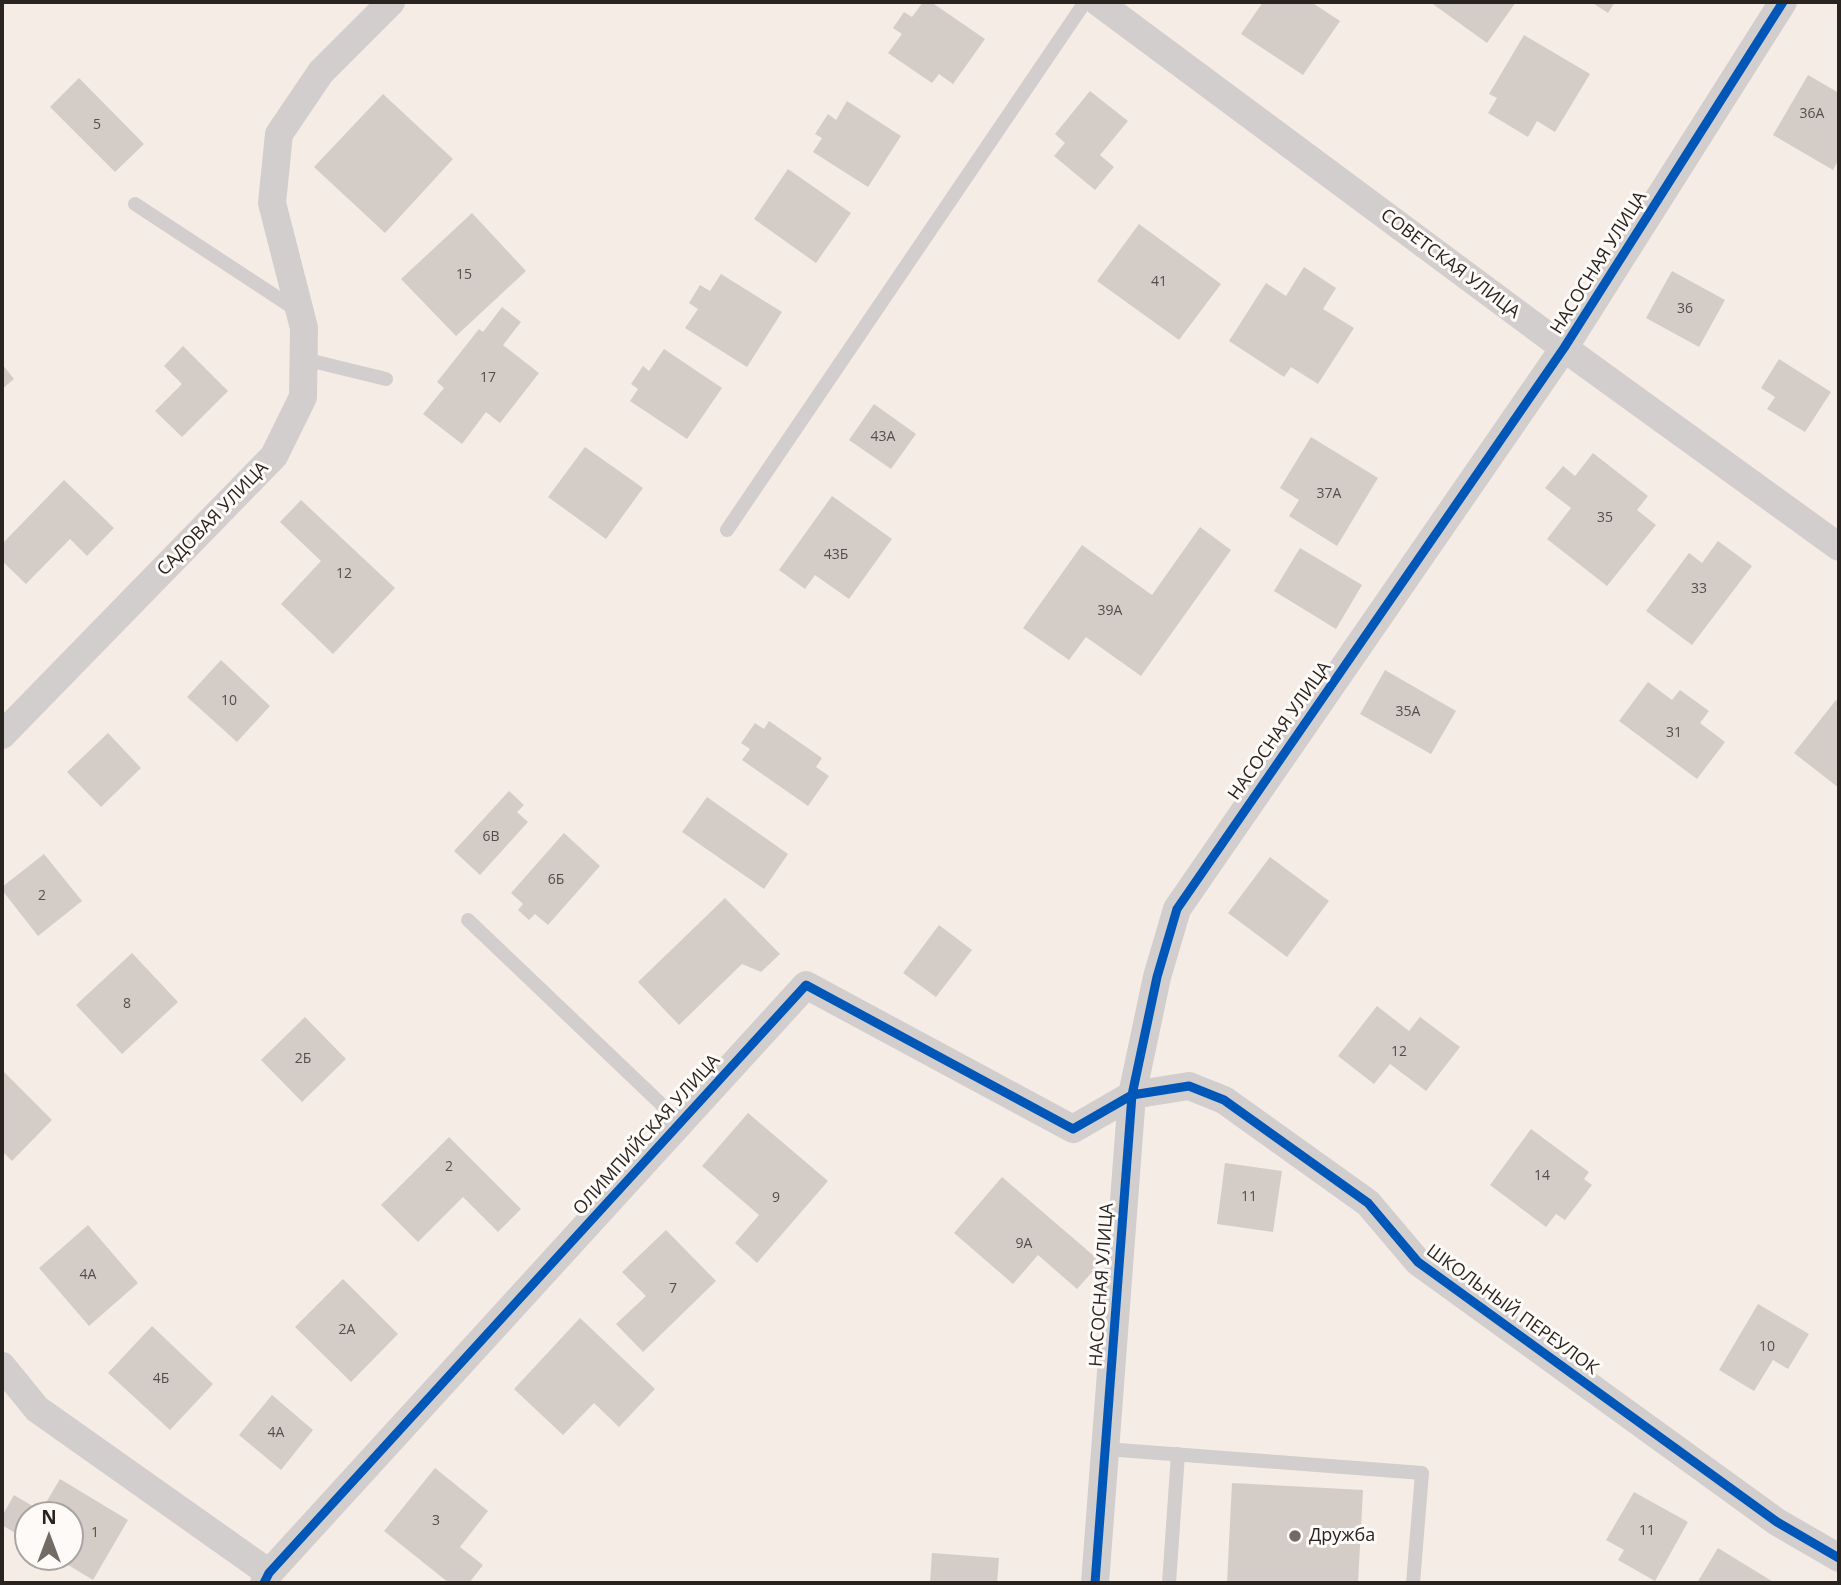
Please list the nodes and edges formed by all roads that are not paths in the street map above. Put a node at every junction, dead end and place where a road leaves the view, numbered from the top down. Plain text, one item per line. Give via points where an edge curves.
1 (391, 2) edge
2 (1085, 2) edge
3 (1098, 2) edge
4 (1783, 2) edge
5 (135, 204) dead end
6 (300, 313) junction
7 (1564, 348) junction
8 (304, 359) junction
9 (386, 379) dead end
10 (727, 530) dead end
11 (1839, 547) edge
12 (2, 735) edge
13 (468, 920) dead end
14 (1132, 1095) junction
15 (681, 1123) junction
16 (2, 1366) edge
17 (1106, 1449) junction
18 (1178, 1454) junction
19 (1839, 1558) edge
20 (266, 1578) edge
21 (1095, 1583) edge
22 (1170, 1583) edge
23 (1413, 1583) edge

1 - 6 street, САДОВАЯ УЛИЦА via 321,72 279,134 272,203
2 - 10 lane
3 - 7 street, СОВЕТСКАЯ УЛИЦА
4 - 7 street, НАСОСНАЯ УЛИЦА
5 - 6 lane
6 - 8 street, САДОВАЯ УЛИЦА
7 - 11 street, СОВЕТСКАЯ УЛИЦА
7 - 14 street, НАСОСНАЯ УЛИЦА via 1177,909
8 - 9 lane
8 - 12 street, САДОВАЯ УЛИЦА via 303,397 274,456
13 - 15 lane
14 - 15 street, ОЛИМПИЙСКАЯ УЛИЦА via 1073,1129 806,985
14 - 17 street, НАСОСНАЯ УЛИЦА
14 - 19 street, ШКОЛЬНЫЙ ПЕРЕУЛОК via 1189,1086 1224,1100 1368,1203 1418,1262 1777,1522
15 - 20 street, ОЛИМПИЙСКАЯ УЛИЦА
16 - 20 street via 37,1409
17 - 18 lane
17 - 21 street, НАСОСНАЯ УЛИЦА
18 - 22 lane
18 - 23 lane via 1422,1473

